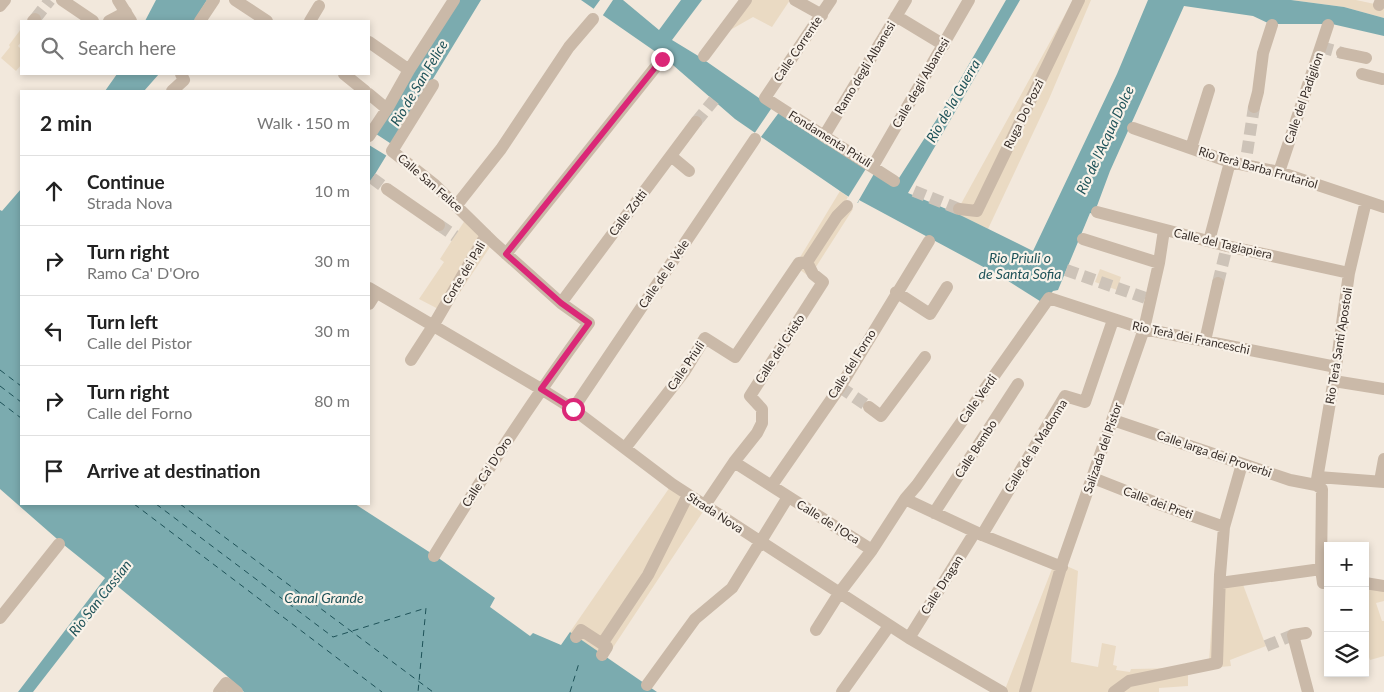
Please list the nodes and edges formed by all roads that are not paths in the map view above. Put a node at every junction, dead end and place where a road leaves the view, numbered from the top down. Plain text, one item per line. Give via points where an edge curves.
1 (5, 0) edge
2 (62, 0) edge
3 (118, 0) edge
4 (214, 0) edge
5 (235, 0) edge
6 (454, 0) edge
7 (746, 0) edge
8 (795, 0) edge
9 (831, 0) edge
10 (906, 0) edge
11 (969, 0) edge
12 (1079, 0) edge
13 (0, 6) edge
14 (319, 6) dead end
15 (822, 15) junction
16 (128, 16) edge
17 (896, 16) junction
18 (85, 19) edge
19 (113, 20) edge
20 (201, 20) edge
21 (265, 20) edge
22 (311, 20) edge
23 (593, 20) dead end
24 (1272, 25) dead end
25 (1328, 25) dead end
26 (370, 43) edge
27 (944, 45) junction
28 (1342, 53) tunnel mouth
29 (704, 56) dead end
30 (1366, 58) dead end
31 (662, 59) dead end
32 (409, 70) junction
33 (1362, 74) dead end
34 (345, 75) edge
35 (1382, 80) dead end
36 (434, 85) dead end
37 (364, 90) edge
38 (1209, 90) dead end
39 (370, 95) edge
40 (765, 98) joint
41 (1254, 107) tunnel mouth
42 (388, 110) junction
43 (696, 122) tunnel mouth
44 (1133, 128) dead end
45 (370, 135) edge
46 (824, 136) junction
47 (755, 139) dead end
48 (1191, 148) junction
49 (671, 156) junction
50 (1230, 162) junction
51 (873, 166) junction
52 (689, 170) dead end
53 (1279, 172) junction
54 (894, 181) dead end
55 (387, 189) tunnel mouth
56 (1366, 201) junction
57 (1383, 203) edge
58 (456, 206) junction
59 (848, 206) dead end
60 (959, 209) tunnel mouth
61 (1097, 212) dead end
62 (467, 216) joint
63 (439, 225) tunnel mouth
64 (1164, 230) junction
65 (490, 239) junction
66 (929, 240) dead end
67 (1083, 240) dead end
68 (1209, 241) junction
69 (506, 254) junction
70 (808, 262) junction
71 (1159, 263) junction
72 (1350, 273) junction
73 (1218, 283) tunnel mouth
74 (947, 287) dead end
75 (372, 290) edge
76 (896, 292) junction
77 (1049, 298) joint
78 (561, 303) junction
79 (1113, 320) junction
80 (433, 326) junction
81 (1144, 330) junction
82 (1205, 341) junction
83 (925, 357) dead end
84 (411, 360) dead end
85 (1336, 367) junction
86 (1334, 381) junction
87 (1018, 384) dead end
88 (541, 389) junction
89 (1384, 389) edge
90 (869, 407) tunnel mouth
91 (573, 409) junction
92 (1113, 420) junction
93 (625, 448) junction
94 (1384, 459) edge
95 (734, 462) junction
96 (1242, 464) junction
97 (1092, 478) junction
98 (1382, 482) edge
99 (1318, 484) junction
100 (772, 485) junction
101 (688, 495) junction
102 (788, 496) junction
103 (905, 499) junction
104 (705, 506) junction
105 (934, 513) junction
106 (1224, 527) junction
107 (979, 534) junction
108 (760, 542) junction
109 (59, 544) dead end
110 (872, 550) junction
111 (434, 556) dead end
112 (1062, 567) junction
113 (1320, 569) junction
114 (1220, 583) junction
115 (1324, 583) edge
116 (1369, 584) edge
117 (1384, 586) edge
118 (840, 592) junction
119 (0, 618) edge
120 (889, 626) junction
121 (816, 630) dead end
122 (1306, 633) dead end
123 (576, 637) dead end
124 (908, 638) junction
125 (647, 685) dead end
126 (223, 688) edge
127 (1311, 689) edge
128 (236, 692) edge
129 (842, 692) edge
130 (1002, 692) edge
131 (1025, 692) edge
132 (1114, 692) edge

1 - 13 street
2 - 18 street
3 - 16 street
4 - 20 street
5 - 21 street
6 - 32 street
7 - 29 street
8 - 15 street
9 - 15 street, Calle Corrente
10 - 17 street, Ramo degli Albanesi
11 - 27 street, Calle degli Albanesi
12 - 60 street, Ruga Do Pozzi via 977,211
14 - 22 street
15 - 40 street, Calle Corrente
16 - 19 street
17 - 27 street
17 - 46 street, Ramo degli Albanesi
23 - 58 street via 569,47 501,149
24 - 41 street via 1263,53
25 - 53 street, Calle del Padiglion
26 - 32 street
27 - 51 street, Calle degli Albanesi
28 - 30 street
31 - 69 street
32 - 42 street
33 - 35 street
34 - 37 street
36 - 58 street, Calle San Felice via 392,150 436,185
38 - 48 street
39 - 42 street
40 - 46 street, Fondamenta Priuli
42 - 45 street
43 - 49 street, Calle Zotti
44 - 48 street, Rio Terà Barba Frutariol
46 - 51 street, Fondamenta Priuli
47 - 91 street, Calle de le Vele
48 - 50 street, Rio Terà Barba Frutariol
49 - 52 street
49 - 78 street, Calle Zotti
50 - 53 street, Rio Terà Barba Frutariol via 1246,159
50 - 68 street
51 - 54 street, Fondamenta Priuli
53 - 56 street, Rio Terà Barba Frutariol
55 - 63 street
56 - 57 street, Rio Terà Barba Frutariol
56 - 72 street, Rio Terà Santi Apostoli
58 - 62 street, Calle San Felice
59 - 70 street via 837,216
61 - 64 street, Calle del Tagiapiera
62 - 65 street, Corte dei Pali
64 - 68 street, Calle del Tagiapiera
64 - 71 street, Salizada del Pistor
65 - 69 street
65 - 80 street, Corte dei Pali
66 - 76 street, Calle del Forno
67 - 71 street
68 - 72 street, Calle del Tagiapiera
69 - 78 street
70 - 93 street, Calle Priuli via 799,263 735,357 705,338 684,372
70 - 95 street, Calle del Cristo via 813,274 823,282 750,396 762,409 762,423 758,433
71 - 81 street, Salizada del Pistor
72 - 85 street, Rio Terà Santi Apostoli
73 - 82 street
74 - 76 street via 930,314
75 - 80 street, Strada Nova
76 - 100 street, Calle del Forno via 840,387
77 - 79 street, Rio Terà dei Franceschi
77 - 103 street, Calle Verdi
78 - 88 street, Calle Ca' D'Oro via 589,323
79 - 81 street, Rio Terà dei Franceschi
79 - 107 street, Calle de la Madonna via 1085,402 1065,396
80 - 84 street
80 - 88 street, Strada Nova
81 - 82 street, Rio Terà dei Franceschi
81 - 92 street, Salizada del Pistor
82 - 85 street, Rio Terà dei Franceschi
83 - 90 street via 881,416
85 - 86 street, Rio Terà Santi Apostoli
86 - 89 street
86 - 99 street, Rio Terà Santi Apostoli
87 - 105 street, Calle Bembo
88 - 91 street, Strada Nova
88 - 111 street, Calle Ca' D'Oro
91 - 93 street, Strada Nova
92 - 96 street, Calle larga dei Proverbi
92 - 97 street, Salizada del Pistor
93 - 101 street, Strada Nova
94 - 98 street
95 - 100 street, Calle de l'Oca
95 - 104 street
96 - 99 street, Calle larga dei Proverbi via 1290,480
96 - 106 street
97 - 106 street, Calle dei Preti
97 - 112 street, Salizada del Pistor
98 - 99 street, Calle larga dei Proverbi
99 - 113 street, Rio Terà Santi Apostoli
100 - 102 street, Calle de l'Oca
101 - 104 street, Strada Nova
101 - 123 street via 648,576 596,646 581,630
102 - 108 street
102 - 110 street, Calle de l'Oca
103 - 105 street
103 - 110 street, Calle de l'Oca
104 - 108 street, Strada Nova
105 - 107 street
106 - 114 street
107 - 112 street
107 - 124 street, Calle Dragan
108 - 118 street, Strada Nova
108 - 125 street via 732,588 695,619
109 - 119 street
110 - 118 street
112 - 131 street, Salizada del Pistor
113 - 114 street
113 - 115 street
114 - 132 street via 1217,663 1130,681
116 - 117 street
118 - 120 street, Strada Nova
118 - 121 street
120 - 124 street, Strada Nova
120 - 129 street
122 - 127 street via 1293,635
124 - 130 street, Strada Nova
126 - 128 street

